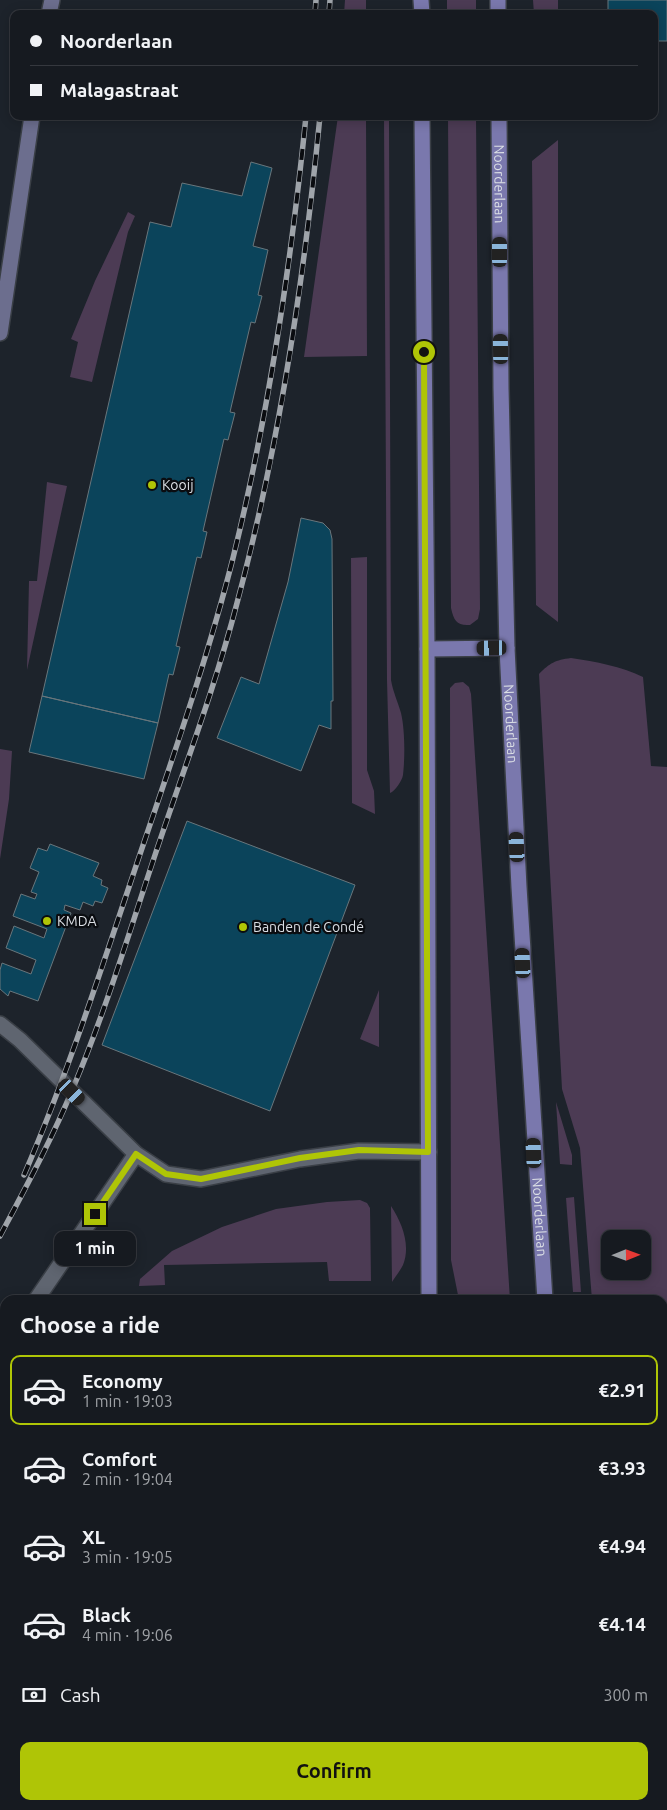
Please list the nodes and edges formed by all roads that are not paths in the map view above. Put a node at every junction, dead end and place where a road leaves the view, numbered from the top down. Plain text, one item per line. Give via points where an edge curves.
1 (31, 120) edge
2 (422, 120) edge
3 (499, 120) edge
4 (0, 333) edge
5 (507, 648) junction
6 (427, 649) junction
7 (0, 1024) edge
8 (428, 1152) junction
9 (136, 1154) junction
10 (39, 1295) edge
11 (429, 1295) edge
12 (545, 1295) edge

1 - 4 street
2 - 6 main road
3 - 5 main road, Noorderlaan
5 - 6 main road
5 - 12 main road, Noorderlaan
6 - 8 main road
7 - 9 street
8 - 9 street via 359,1150 300,1158 201,1179 166,1174
8 - 11 main road
9 - 10 street

